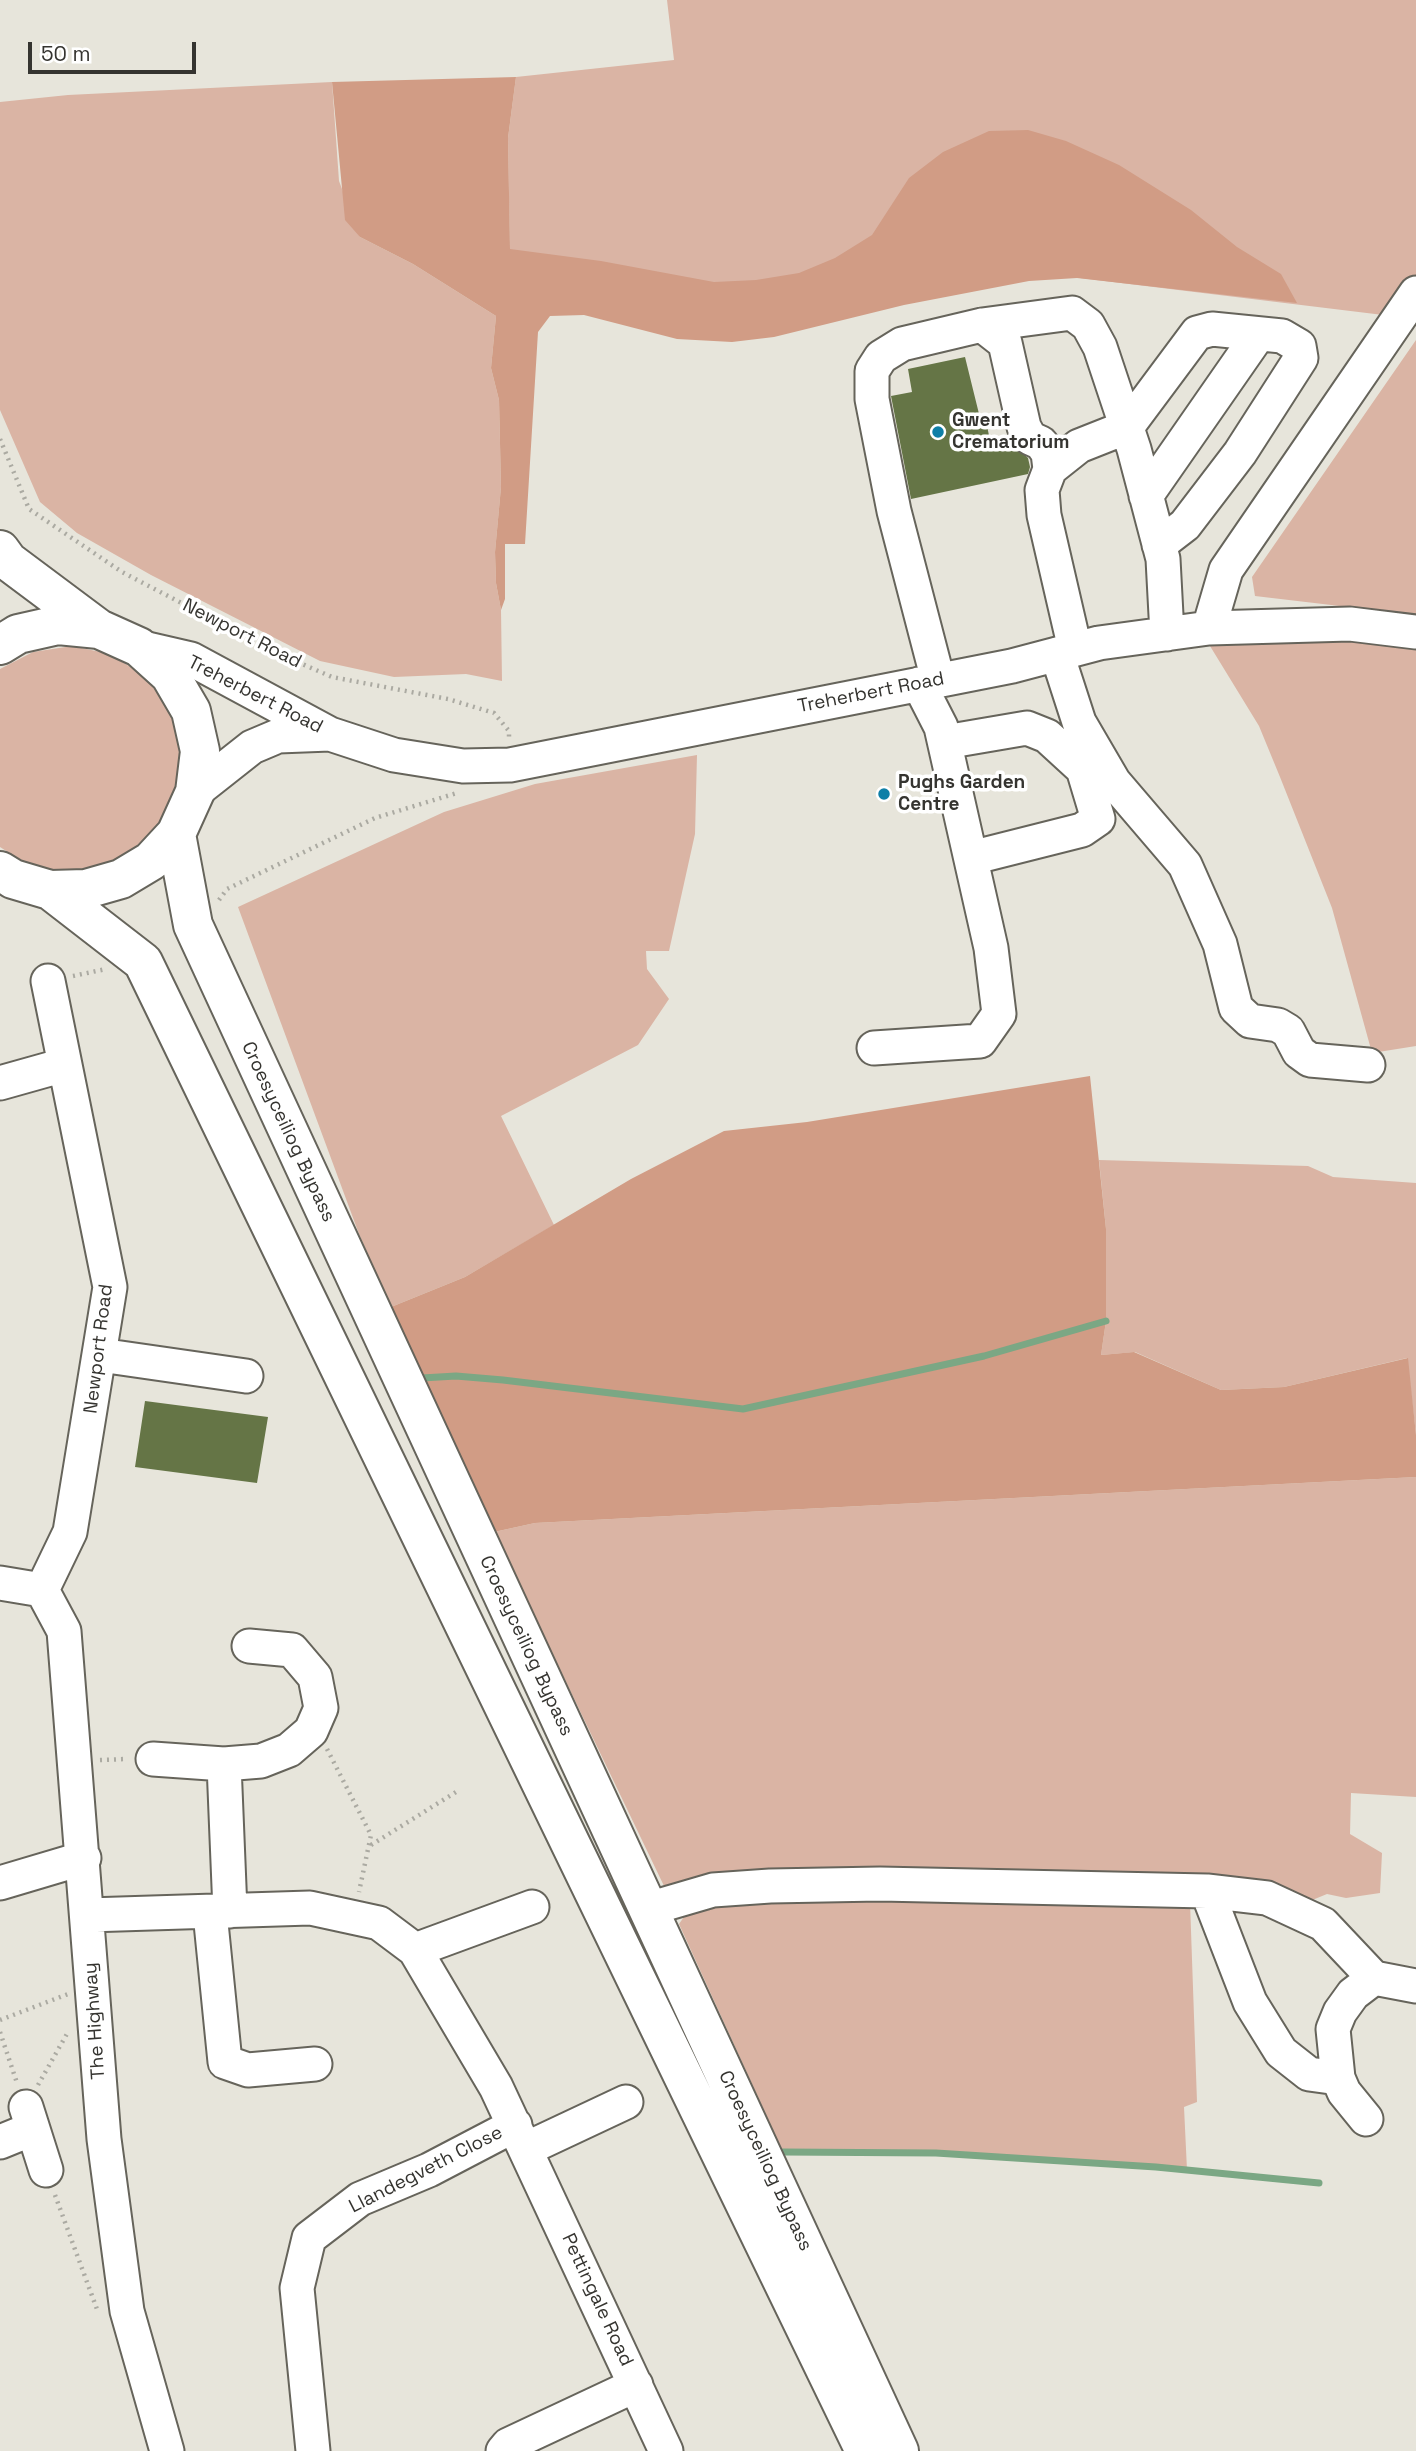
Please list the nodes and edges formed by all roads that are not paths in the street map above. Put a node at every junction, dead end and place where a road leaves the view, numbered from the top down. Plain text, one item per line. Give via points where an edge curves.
1 (1416, 293) edge
2 (982, 325) junction
3 (1258, 335) junction
4 (1127, 427) junction
5 (1050, 469) junction
6 (1146, 496) junction
7 (1159, 545) junction
8 (0, 550) edge
9 (1209, 628) junction
10 (99, 629) junction
11 (1416, 632) edge
12 (1167, 634) junction
13 (0, 645) edge
14 (139, 647) junction
15 (1066, 651) junction
16 (929, 682) junction
17 (330, 734) junction
18 (945, 742) junction
19 (195, 792) junction
20 (176, 834) junction
21 (971, 858) junction
22 (0, 871) edge
23 (50, 890) junction
24 (48, 981) road end
25 (874, 1048) dead end
26 (64, 1065) junction
27 (1368, 1065) dead end
28 (0, 1083) edge
29 (100, 1355) junction
30 (246, 1376) dead end
31 (0, 1583) edge
32 (42, 1590) junction
33 (249, 1646) dead end
34 (153, 1759) road end
35 (224, 1764) junction
36 (84, 1857) junction
37 (0, 1883) edge
38 (1207, 1891) junction
39 (532, 1907) dead end
40 (648, 1909) junction
41 (220, 1912) junction
42 (88, 1915) junction
43 (415, 1950) junction
44 (1374, 1978) junction
45 (1416, 1986) edge
46 (315, 2064) dead end
47 (1338, 2078) junction
48 (626, 2102) dead end
49 (1366, 2119) dead end
50 (520, 2137) junction
51 (0, 2142) edge
52 (46, 2170) road end
53 (636, 2385) junction
54 (167, 2451) edge
55 (313, 2451) edge
56 (503, 2451) edge
57 (666, 2451) edge
58 (865, 2451) edge
59 (900, 2451) edge

1 - 9 street via 1226,570
2 - 4 street via 1072,313 1088,325 1100,347
2 - 5 street via 1005,343 1024,427 1048,453
2 - 16 street via 902,344 881,357 872,371 872,399
3 - 4 street via 1212,329 1197,332
3 - 6 street
3 - 7 street via 1282,336 1299,346 1301,358 1185,525
4 - 5 street via 1079,446
4 - 6 street
5 - 15 street via 1042,490 1044,515
6 - 7 street
7 - 12 street
8 - 10 highway via 8,561
9 - 11 street, Treherbert Road via 1350,624
9 - 12 street, Treherbert Road
10 - 13 highway via 58,625 18,634
10 - 14 highway
12 - 15 street, Treherbert Road
14 - 17 street, Treherbert Road via 191,659
14 - 19 highway via 170,675 191,710 200,751
15 - 16 street, Treherbert Road
15 - 27 street via 1079,722 1107,770 1185,865 1220,944 1236,1008 1250,1021 1288,1031 1299,1052 1310,1060
16 - 17 street, Treherbert Road via 510,765 463,766 394,755
16 - 18 street
17 - 19 street, Treherbert Road via 278,736 253,747
18 - 21 street
18 - 21 street via 1027,728 1046,736 1083,769 1098,819 1082,830
19 - 20 highway
20 - 23 highway via 151,860 121,879 86,889
20 - 40 highway, Croesyceiliog Bypass via 195,929
21 - 25 street via 991,948 999,1014 980,1041
22 - 23 highway
23 - 58 highway, Croesyceiliog Bypass via 143,962
24 - 26 street, Newport Road
26 - 28 street
26 - 29 street, Newport Road via 110,1287
29 - 30 street
29 - 32 street, Newport Road via 70,1532
31 - 32 street
32 - 36 street, The Highway via 64,1631
33 - 35 street via 292,1650 315,1677 321,1708 312,1731 289,1750 261,1761
34 - 35 street
35 - 41 street
36 - 37 street
36 - 42 street, The Highway
38 - 40 street via 770,1885 713,1890
38 - 44 street via 1267,1898 1323,1924
38 - 47 street via 1250,2002 1281,2052 1309,2074
39 - 43 street
40 - 59 highway, Croesyceiliog Bypass
41 - 42 street, Pettingale Road
41 - 43 street, Pettingale Road via 310,1908 379,1923
41 - 46 street via 225,2062 248,2070
42 - 54 street, The Highway via 104,2139 128,2316
43 - 50 street, Pettingale Road via 496,2087
44 - 45 street
44 - 47 street via 1353,1994 1333,2029
47 - 49 street via 1343,2092
48 - 50 street
50 - 53 street, Pettingale Road
50 - 55 street, Llandegveth Close via 360,2199 309,2238 297,2288
51 - 52 street via 29,2118
53 - 56 street
53 - 57 street, Pettingale Road

